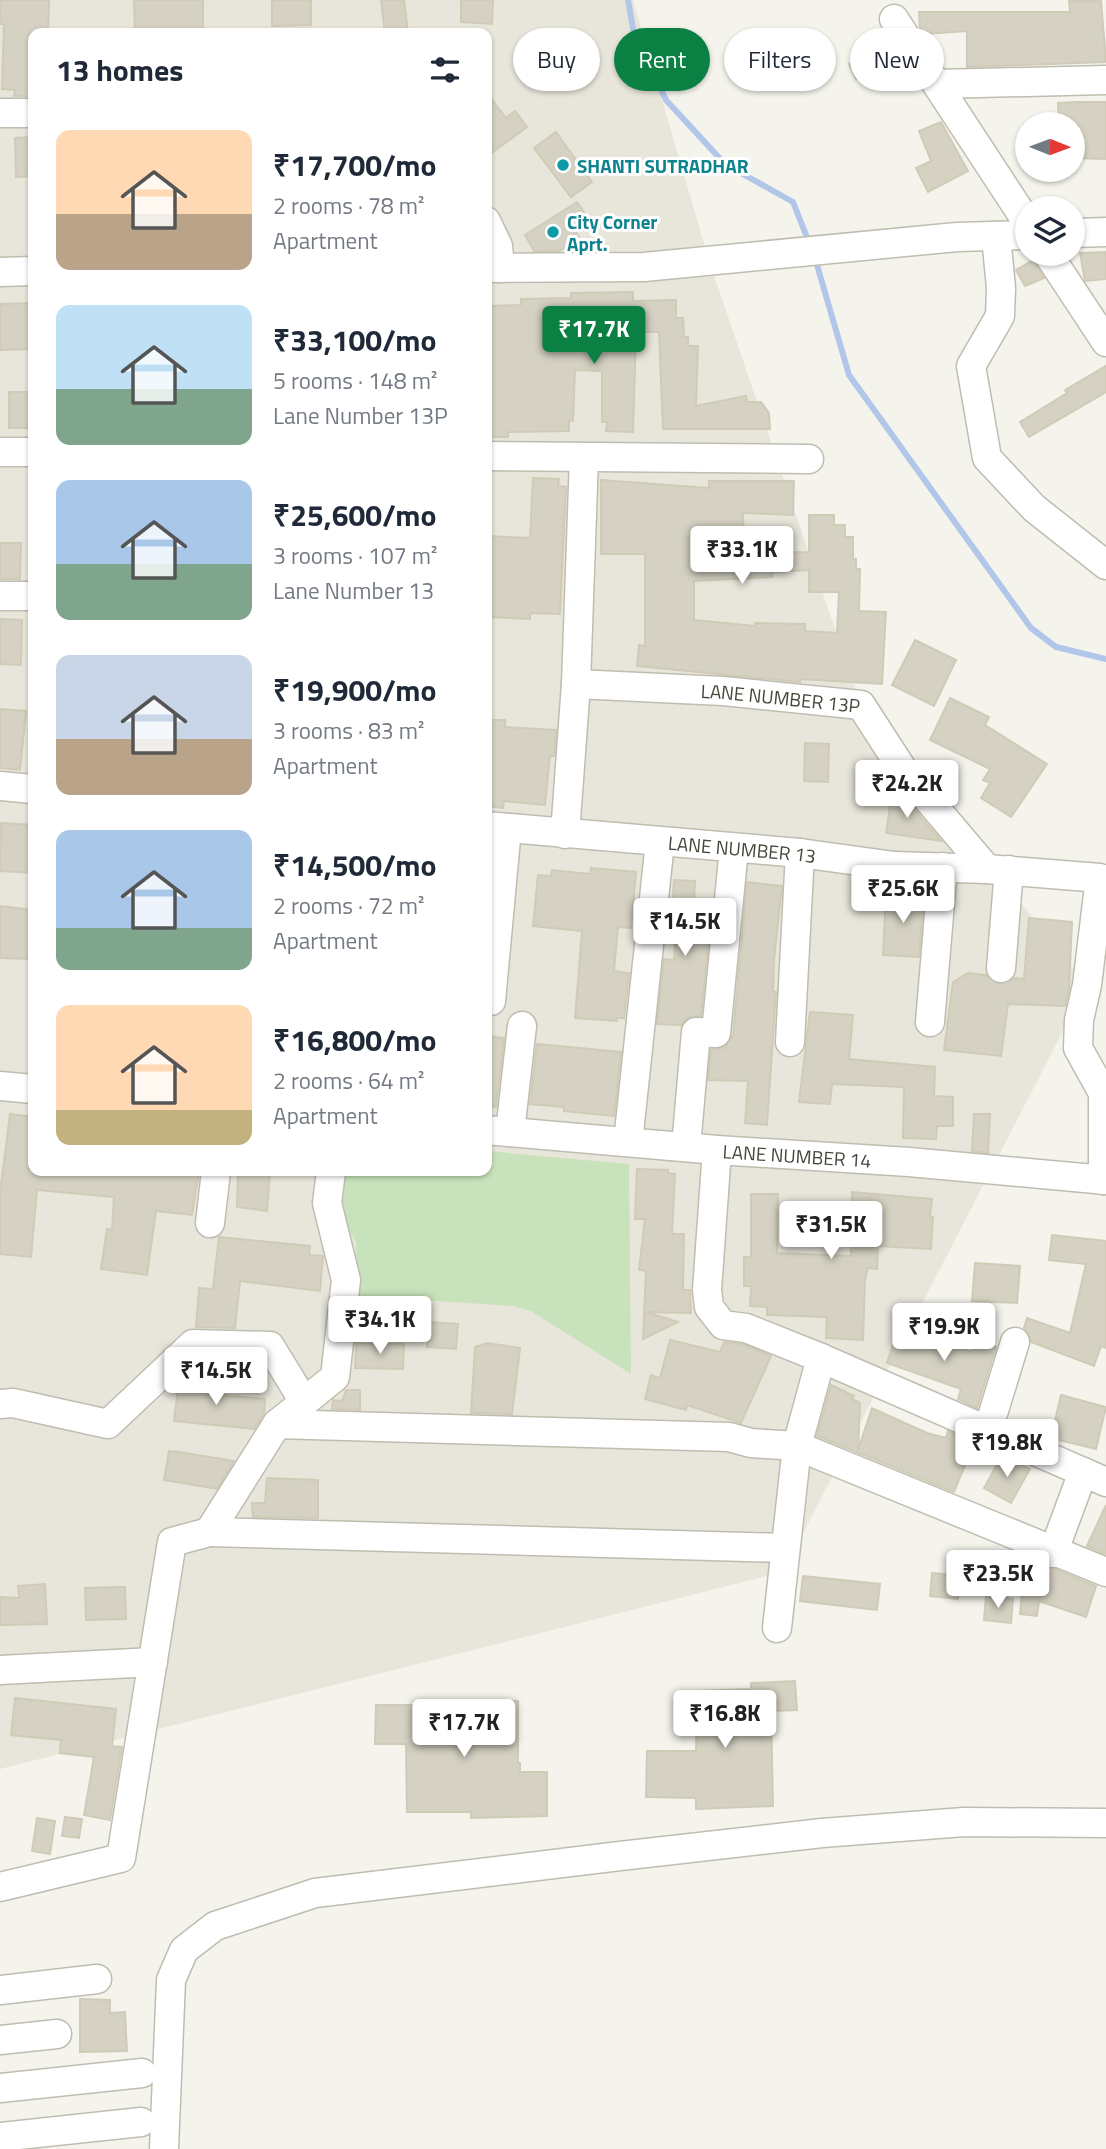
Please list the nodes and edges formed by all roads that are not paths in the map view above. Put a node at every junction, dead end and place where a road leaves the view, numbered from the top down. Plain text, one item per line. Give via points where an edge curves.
1 (894, 19) dead end
2 (900, 28) edge
3 (1106, 80) edge
4 (944, 84) edge
5 (942, 91) edge
6 (0, 113) edge
7 (28, 113) edge
8 (1015, 204) edge
9 (1106, 232) edge
10 (1085, 233) edge
11 (492, 234) edge
12 (1015, 235) edge
13 (996, 236) junction
14 (1056, 266) edge
15 (493, 268) edge
16 (28, 271) edge
17 (0, 272) edge
18 (1106, 342) edge
19 (0, 452) edge
20 (28, 452) edge
21 (492, 456) edge
22 (584, 457) junction
23 (809, 459) dead end
24 (1106, 565) edge
25 (0, 596) edge
26 (28, 596) edge
27 (576, 684) junction
28 (0, 786) edge
29 (28, 789) edge
30 (497, 827) edge
31 (565, 834) junction
32 (660, 842) junction
33 (734, 848) junction
34 (800, 853) junction
35 (943, 867) junction
36 (998, 870) junction
37 (1001, 968) dead end
38 (492, 972) edge
39 (1097, 986) edge
40 (930, 1022) dead end
41 (522, 1026) dead end
42 (790, 1042) dead end
43 (0, 1086) edge
44 (28, 1089) edge
45 (498, 1131) edge
46 (628, 1142) junction
47 (686, 1147) junction
48 (717, 1150) junction
49 (216, 1176) edge
50 (330, 1176) edge
51 (1104, 1180) edge
52 (211, 1223) dead end
53 (1015, 1342) dead end
54 (821, 1358) junction
55 (303, 1400) junction
56 (0, 1404) edge
57 (277, 1424) junction
58 (988, 1430) junction
59 (797, 1446) junction
60 (1099, 1472) edge
61 (209, 1532) junction
62 (785, 1548) junction
63 (1053, 1553) junction
64 (1106, 1572) edge
65 (777, 1628) dead end
66 (153, 1662) junction
67 (0, 1670) edge
68 (1106, 1823) edge
69 (0, 1887) edge
70 (97, 1979) dead end
71 (0, 1990) edge
72 (57, 2034) dead end
73 (0, 2040) edge
74 (142, 2073) dead end
75 (0, 2088) edge
76 (141, 2122) dead end
77 (0, 2137) edge
78 (164, 2149) edge

1 - 2 street
3 - 4 street
5 - 8 street
6 - 7 street
9 - 10 street
11 - 15 street via 498,246
12 - 13 street
13 - 15 street via 644,267
13 - 24 street via 1000,316 971,366 987,458 1034,508
14 - 18 street
16 - 17 street
19 - 20 street
21 - 22 street
22 - 23 street
22 - 27 street
25 - 26 street
27 - 31 street
27 - 36 street, LANE NUMBER 13P via 723,691 861,705 903,770
28 - 29 street
30 - 31 street, LANE NUMBER 13
30 - 38 street
31 - 32 street, LANE NUMBER 13
32 - 33 street, LANE NUMBER 13
32 - 46 street
33 - 34 street, LANE NUMBER 13
33 - 47 street via 716,1033 696,1032
34 - 35 street, LANE NUMBER 13 via 894,866
34 - 42 street
35 - 36 street, LANE NUMBER 13
35 - 40 street
36 - 37 street
36 - 39 street, LANE NUMBER 13 via 1100,878
39 - 51 street via 1079,1020 1078,1048 1103,1093
41 - 45 street
43 - 44 street
45 - 46 street, LANE NUMBER 14
46 - 47 street, LANE NUMBER 14
47 - 48 street, LANE NUMBER 14
48 - 51 street, LANE NUMBER 14 via 909,1161
48 - 54 street via 709,1307 723,1325 746,1328
49 - 52 street
50 - 55 street via 327,1203 346,1280 335,1377
53 - 58 street
54 - 58 street
54 - 59 street
55 - 56 street via 270,1346 193,1344 108,1424
55 - 57 street
57 - 59 street via 729,1437
57 - 61 street
58 - 60 street
59 - 62 street
59 - 63 street
60 - 63 street
61 - 62 street
61 - 66 street via 172,1542
62 - 65 street
63 - 64 street
66 - 67 street
66 - 69 street via 121,1858
68 - 78 street via 964,1822 620,1856 315,1893 215,1926 184,1950 172,1980
70 - 71 street
72 - 73 street
74 - 75 street
76 - 77 street

